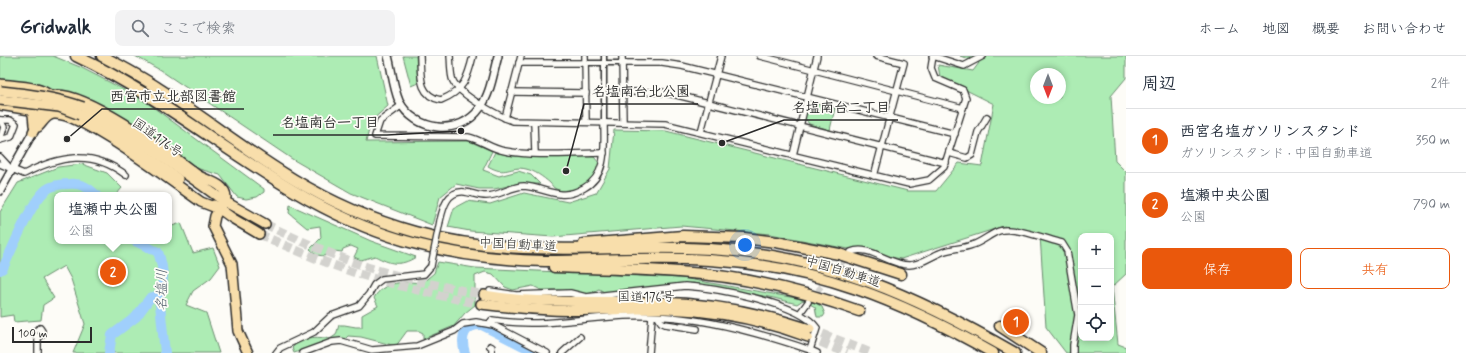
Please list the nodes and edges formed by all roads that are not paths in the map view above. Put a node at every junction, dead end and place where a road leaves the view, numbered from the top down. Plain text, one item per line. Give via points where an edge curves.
1 (76, 56) edge
2 (102, 56) edge
3 (388, 56) edge
4 (420, 56) edge
5 (450, 56) edge
6 (473, 56) edge
7 (498, 56) edge
8 (521, 56) edge
9 (585, 56) edge
10 (604, 56) edge
11 (622, 56) edge
12 (721, 56) edge
13 (760, 56) edge
14 (817, 56) edge
15 (876, 56) edge
16 (933, 56) edge
17 (983, 56) edge
18 (519, 63) junction
19 (585, 63) junction
20 (604, 63) junction
21 (622, 63) junction
22 (814, 70) junction
23 (716, 74) junction
24 (459, 88) junction
25 (897, 91) junction
26 (511, 92) junction
27 (623, 92) junction
28 (0, 93) edge
29 (586, 93) junction
30 (51, 95) junction
31 (807, 96) junction
32 (709, 102) junction
33 (0, 105) edge
34 (402, 105) junction
35 (482, 105) junction
36 (963, 108) junction
37 (890, 117) junction
38 (987, 117) dead end
39 (505, 118) junction
40 (1, 120) edge
41 (534, 122) junction
42 (586, 122) junction
43 (604, 122) junction
44 (623, 122) junction
45 (800, 125) junction
46 (35, 128) junction
47 (701, 132) junction
48 (954, 134) junction
49 (0, 140) edge
50 (882, 147) junction
51 (534, 153) junction
52 (604, 153) junction
53 (949, 153) junction
54 (793, 155) junction
55 (0, 157) edge
56 (946, 163) junction
57 (0, 164) edge
58 (12, 170) junction
59 (126, 175) dead end
60 (874, 176) junction
61 (0, 191) edge
62 (221, 205) junction
63 (265, 224) tunnel mouth
64 (260, 234) tunnel mouth
65 (510, 248) junction
66 (444, 251) junction
67 (851, 252) dead end
68 (900, 274) dead end
69 (484, 297) joint
70 (808, 302) tunnel mouth
71 (859, 311) dead end
72 (800, 313) junction
73 (655, 317) junction
74 (489, 324) junction
75 (1000, 326) dead end
76 (697, 329) dead end
77 (809, 333) tunnel mouth
78 (580, 337) dead end
79 (38, 338) dead end
80 (417, 346) junction
81 (490, 346) dead end
82 (810, 350) junction
83 (38, 353) edge
84 (248, 353) edge
85 (276, 353) edge
86 (302, 353) edge
87 (415, 353) edge
88 (492, 353) edge
89 (547, 353) edge
90 (562, 353) edge
91 (649, 353) edge
92 (817, 353) edge
93 (993, 353) edge
94 (1015, 353) edge
95 (1041, 353) edge
96 (1073, 353) edge

1 - 66 highway, 中国自動車道 via 151,96 254,167 318,206 380,232
2 - 65 highway, 中国自動車道 via 156,87 293,179 346,207 415,232 477,245
3 - 34 street
4 - 24 street via 422,85 425,92 434,99 441,100
5 - 24 street via 453,82
6 - 24 street via 467,79
7 - 35 street
8 - 18 street
9 - 19 street
10 - 20 street
11 - 21 street
12 - 23 street
13 - 22 street
14 - 22 street
15 - 25 street via 904,64
16 - 17 street via 964,66
16 - 36 street via 933,76 965,92
18 - 19 street
18 - 26 street
19 - 20 street
19 - 29 street
20 - 21 street
20 - 43 street
21 - 23 street via 662,63
21 - 27 street
22 - 25 street
22 - 31 street
23 - 31 street
23 - 32 street
24 - 35 street
25 - 36 street
25 - 37 street
26 - 29 street
26 - 39 street
27 - 32 street via 661,92
27 - 44 street
28 - 30 highway via 39,89
28 - 62 highway, 国道176号, bridge via 43,96 66,101 133,136
29 - 42 street
30 - 46 highway
30 - 62 highway via 63,95 102,110 143,135 198,175 218,184 226,193
31 - 37 street
31 - 45 street
32 - 45 street
32 - 47 street
33 - 46 highway via 30,110
34 - 35 street via 418,121 439,128 460,124 472,117
34 - 51 street via 380,121 375,136 468,137 504,151
35 - 39 street
36 - 48 street
37 - 48 street
37 - 50 street
38 - 53 street via 978,132 972,155 967,158
39 - 41 street via 518,122
40 - 49 street via 4,127
40 - 49 street via 10,120 16,124 11,137
41 - 42 street
41 - 51 street
42 - 43 street
43 - 44 street
43 - 52 street
44 - 47 street via 665,124
45 - 50 street
45 - 54 street
46 - 58 street
46 - 62 highway via 48,116 55,114 76,120 105,136 201,202
47 - 54 street
48 - 53 street
50 - 56 street
50 - 60 street
51 - 52 street
52 - 85 street, bridge via 600,173 592,183 577,192 560,194 524,186 491,196 457,193 447,200 431,266 424,274 389,277 377,282 359,306 331,316 317,330 280,348
53 - 56 street
54 - 60 street
55 - 58 street
56 - 60 street via 936,176 922,183 905,184
57 - 58 street
58 - 59 street via 24,174 67,158 84,158 114,166
58 - 61 street
62 - 63 highway, 国道176号
62 - 64 highway, 国道176号
62 - 84 highway via 213,226 232,264 238,331
65 - 68 highway via 676,236 744,238 839,254
65 - 94 highway, 中国自動車道 via 710,249 754,253 811,263 904,295
66 - 71 highway via 472,258 541,266 658,270 710,275 785,288
66 - 93 highway, 中国自動車道 via 508,259 708,260 779,268 838,282 874,294 929,318
67 - 96 street via 862,249 892,262 911,265 938,253 972,245 1000,231 1017,231 1062,243 1067,251 1078,315
69 - 72 street via 570,293 586,297 685,286 774,303
69 - 77 highway, 国道176号 via 539,301 700,304 746,311
70 - 72 street
72 - 82 street via 811,320 817,328
73 - 74 street via 610,317 529,324 492,320
73 - 76 street via 665,324
73 - 82 street via 712,322 758,332
73 - 91 street
74 - 80 street via 463,324 454,331
74 - 89 street
75 - 95 highway
78 - 90 street
79 - 83 street
80 - 86 street via 372,350 341,341
80 - 87 street
81 - 88 street
82 - 92 street

